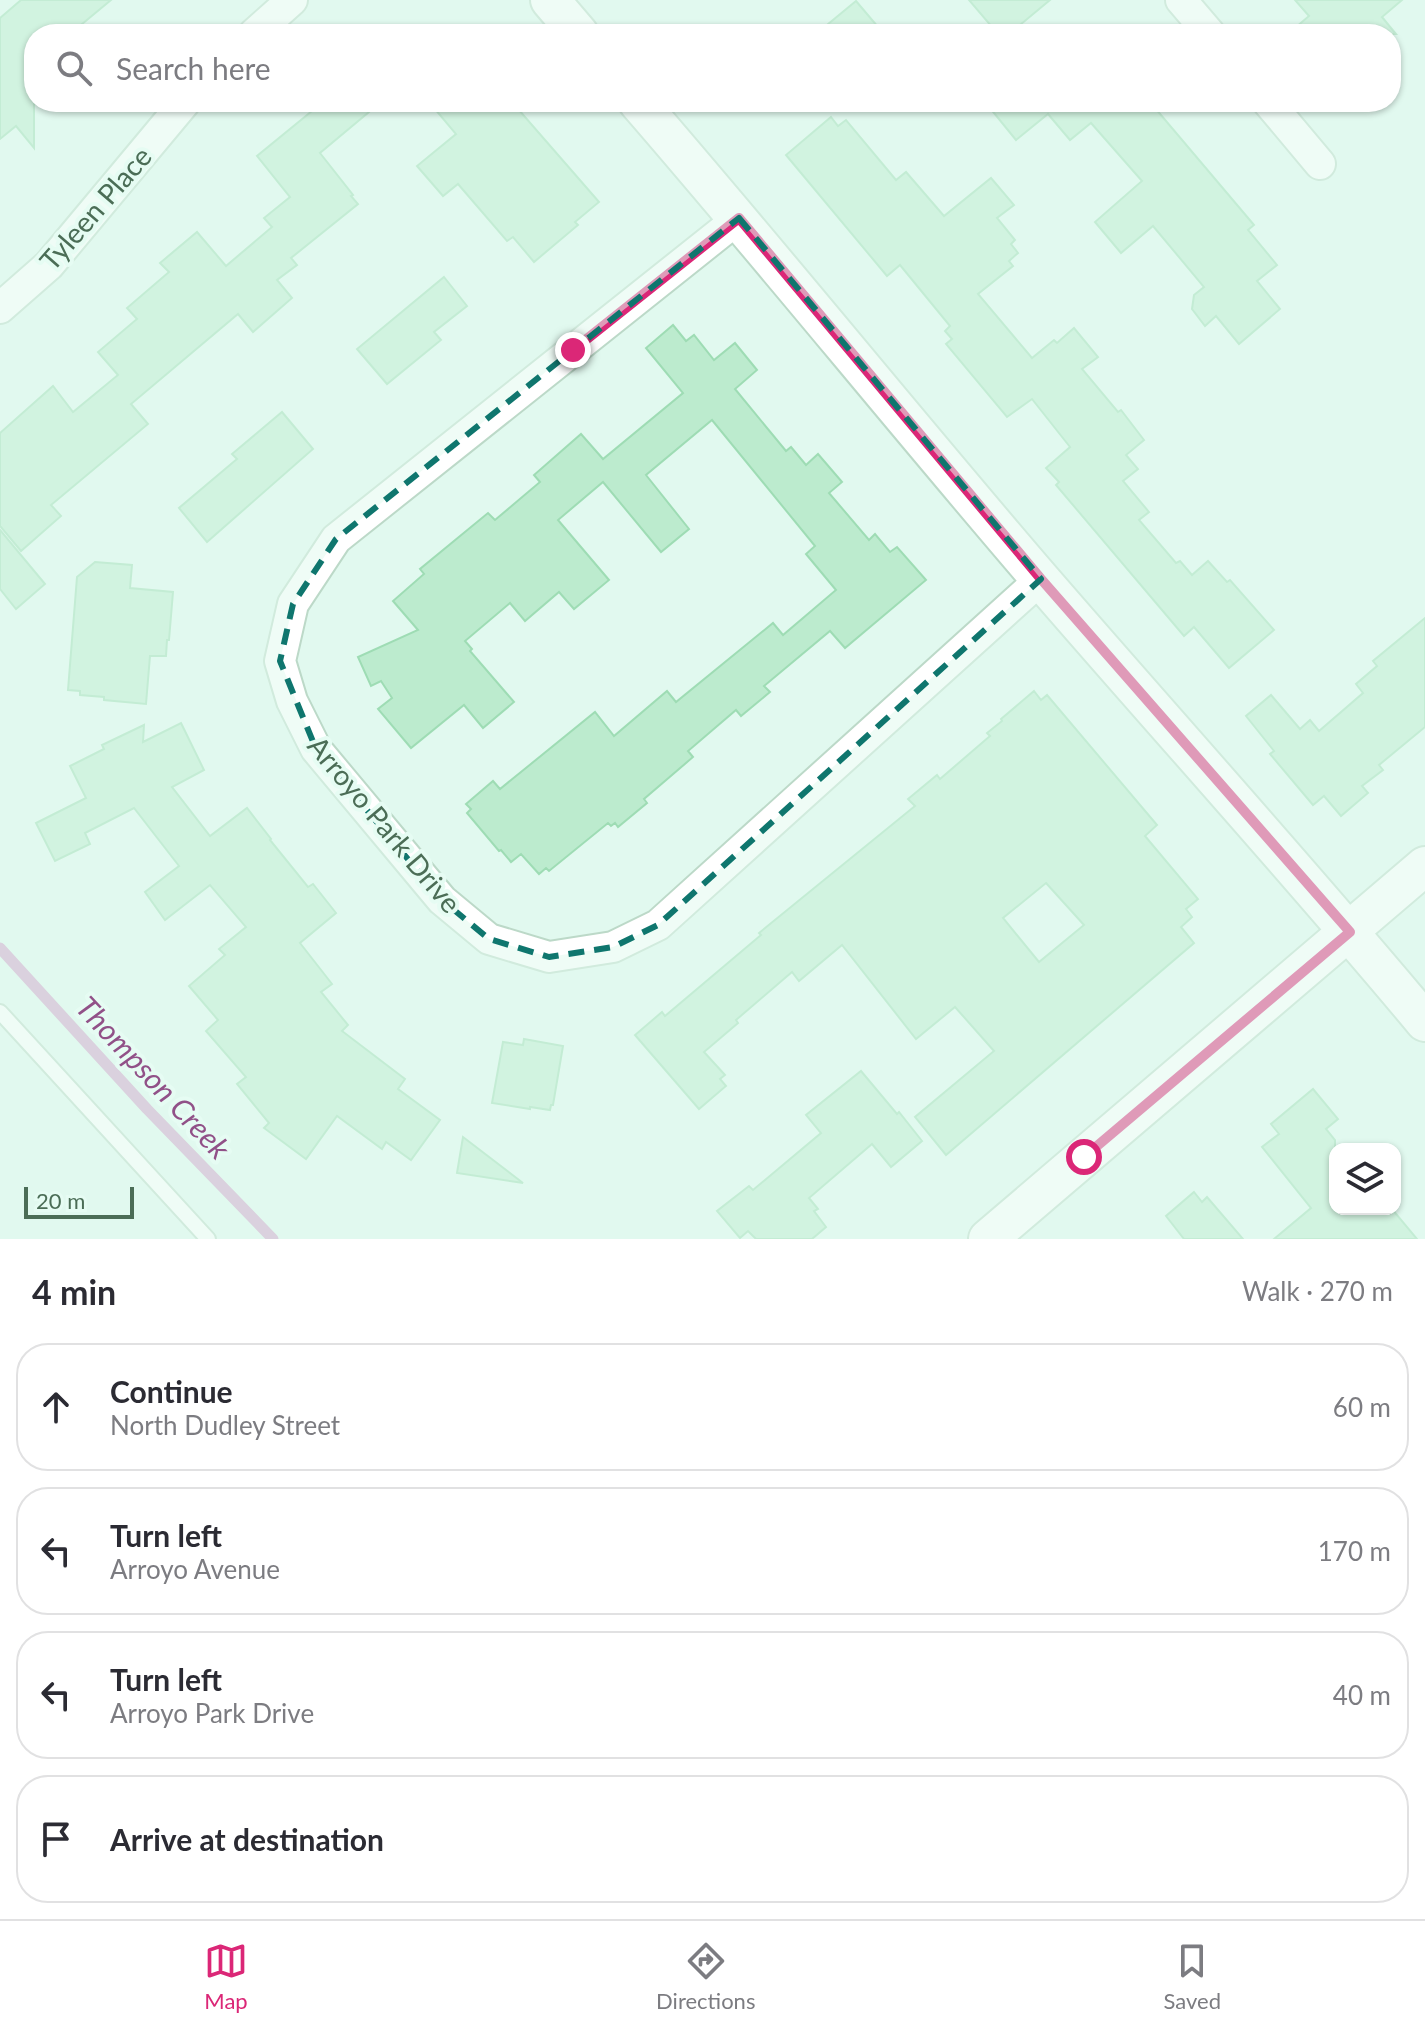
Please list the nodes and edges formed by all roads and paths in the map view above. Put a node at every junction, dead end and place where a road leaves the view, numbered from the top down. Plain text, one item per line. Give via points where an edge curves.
1 (292, 0) edge
2 (550, 0) edge
3 (1181, 0) edge
4 (265, 24) edge
5 (570, 24) edge
6 (1201, 24) edge
7 (177, 112) edge
8 (647, 112) edge
9 (1276, 112) edge
10 (1320, 164) dead end
11 (739, 218) junction
12 (0, 308) edge
13 (1041, 579) junction
14 (1425, 866) edge
15 (1350, 932) junction
16 (0, 1012) edge
17 (1425, 1022) edge
18 (208, 1239) edge
19 (988, 1239) edge

1 - 4 street
2 - 5 street
3 - 6 street
7 - 12 street, Tyleen Place via 49,265
8 - 11 street
9 - 10 street
11 - 13 street
11 - 13 street, Arroyo Park Drive via 336,539 293,604 280,661 292,701 316,749 442,900 489,939 549,957 613,947 658,925
13 - 15 street
14 - 15 street
15 - 17 street
15 - 19 street
16 - 18 lane

